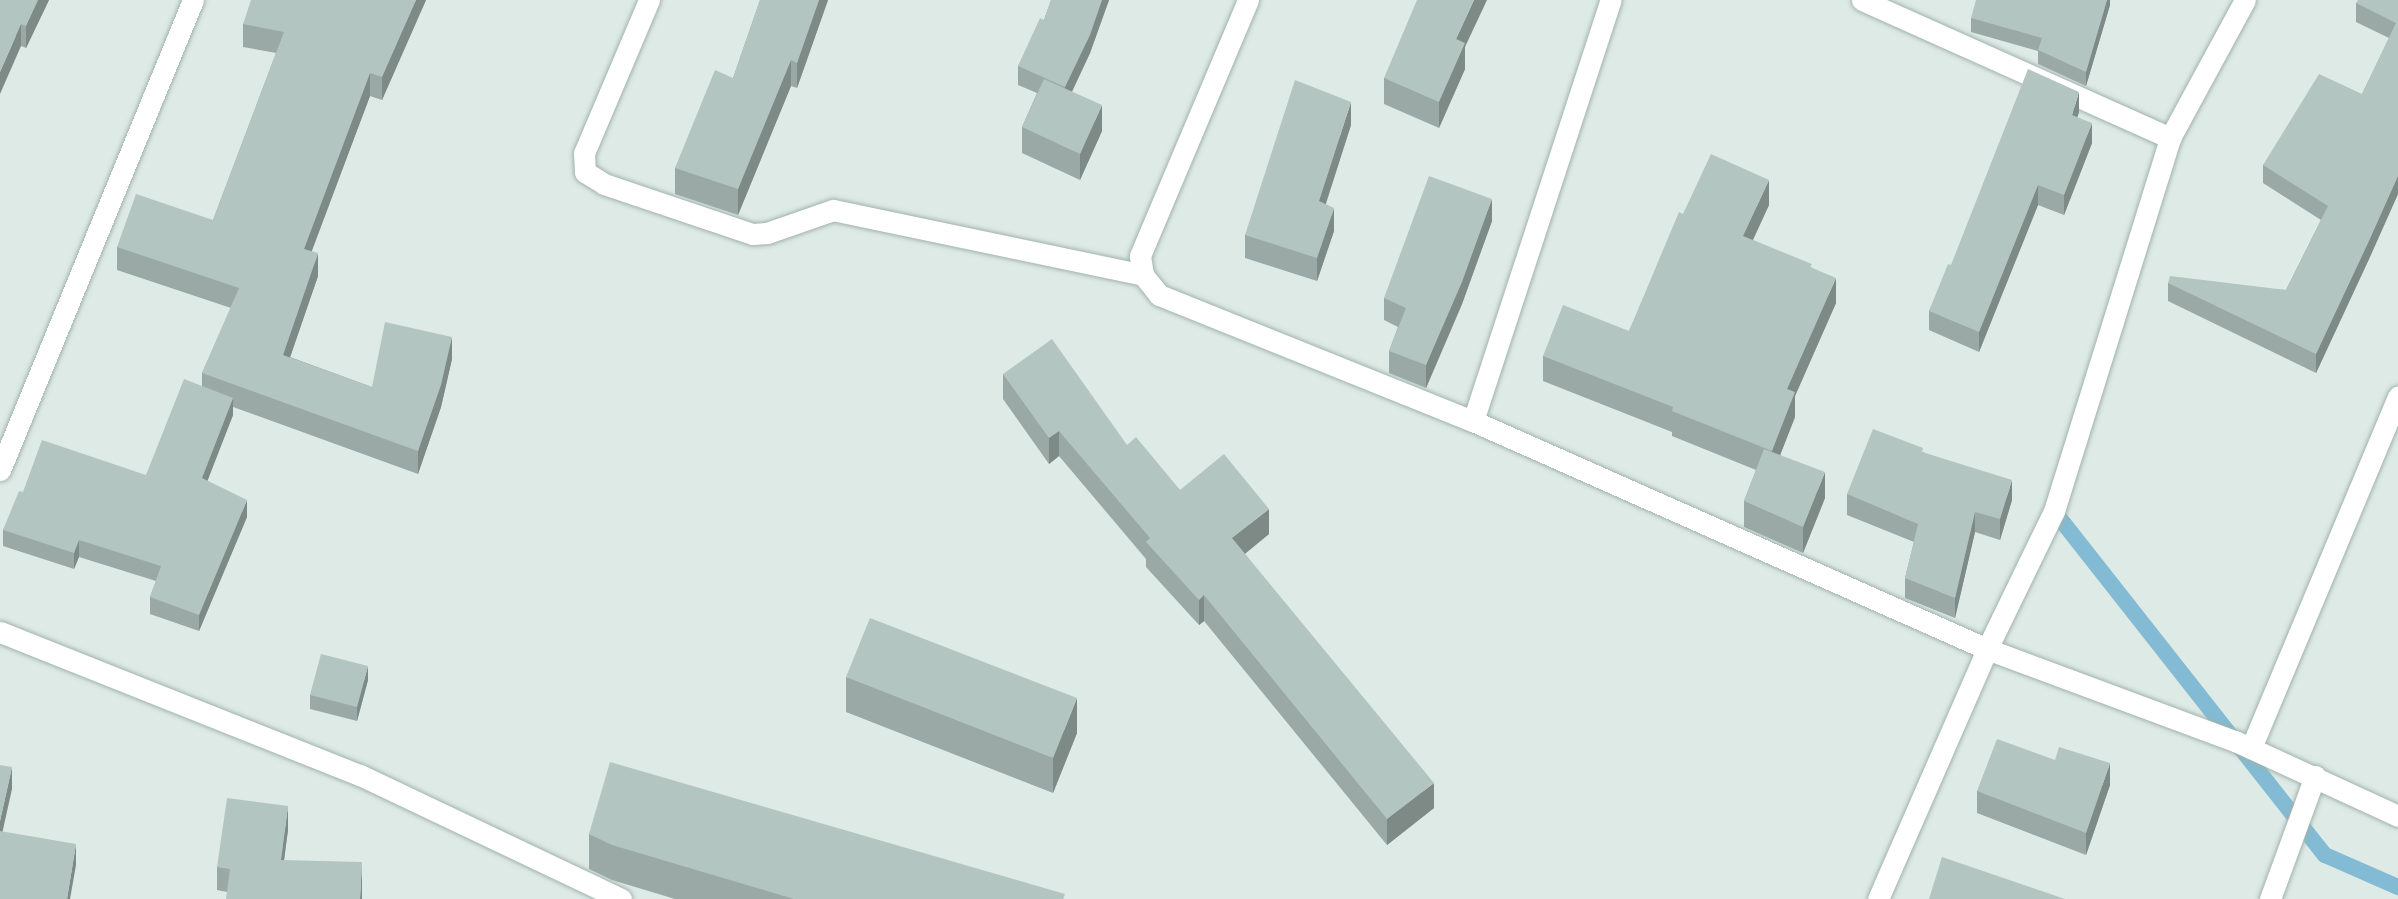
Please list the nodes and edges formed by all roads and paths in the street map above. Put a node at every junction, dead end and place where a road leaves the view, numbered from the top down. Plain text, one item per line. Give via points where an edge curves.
1 (193, 0) edge
2 (649, 0) edge
3 (1248, 0) edge
4 (1611, 0) edge
5 (1862, 0) edge
6 (2245, 0) edge
7 (2170, 138) junction
8 (1143, 275) junction
9 (2398, 397) edge
10 (1473, 421) junction
11 (0, 470) edge
12 (0, 632) edge
13 (1987, 649) junction
14 (2251, 748) junction
15 (2315, 776) junction
16 (2398, 816) edge
17 (621, 899) edge
18 (1878, 899) edge
19 (2270, 899) edge

1 - 11 street
2 - 8 street via 584,153 585,172 604,184 753,234 833,210
3 - 8 street via 1140,256
4 - 10 street
5 - 7 street
6 - 7 street
7 - 13 street via 2054,511
8 - 10 street via 1159,295
9 - 14 street
10 - 13 street
12 - 17 street via 360,775
13 - 14 street
13 - 18 street
14 - 15 street
15 - 16 street
15 - 19 street

